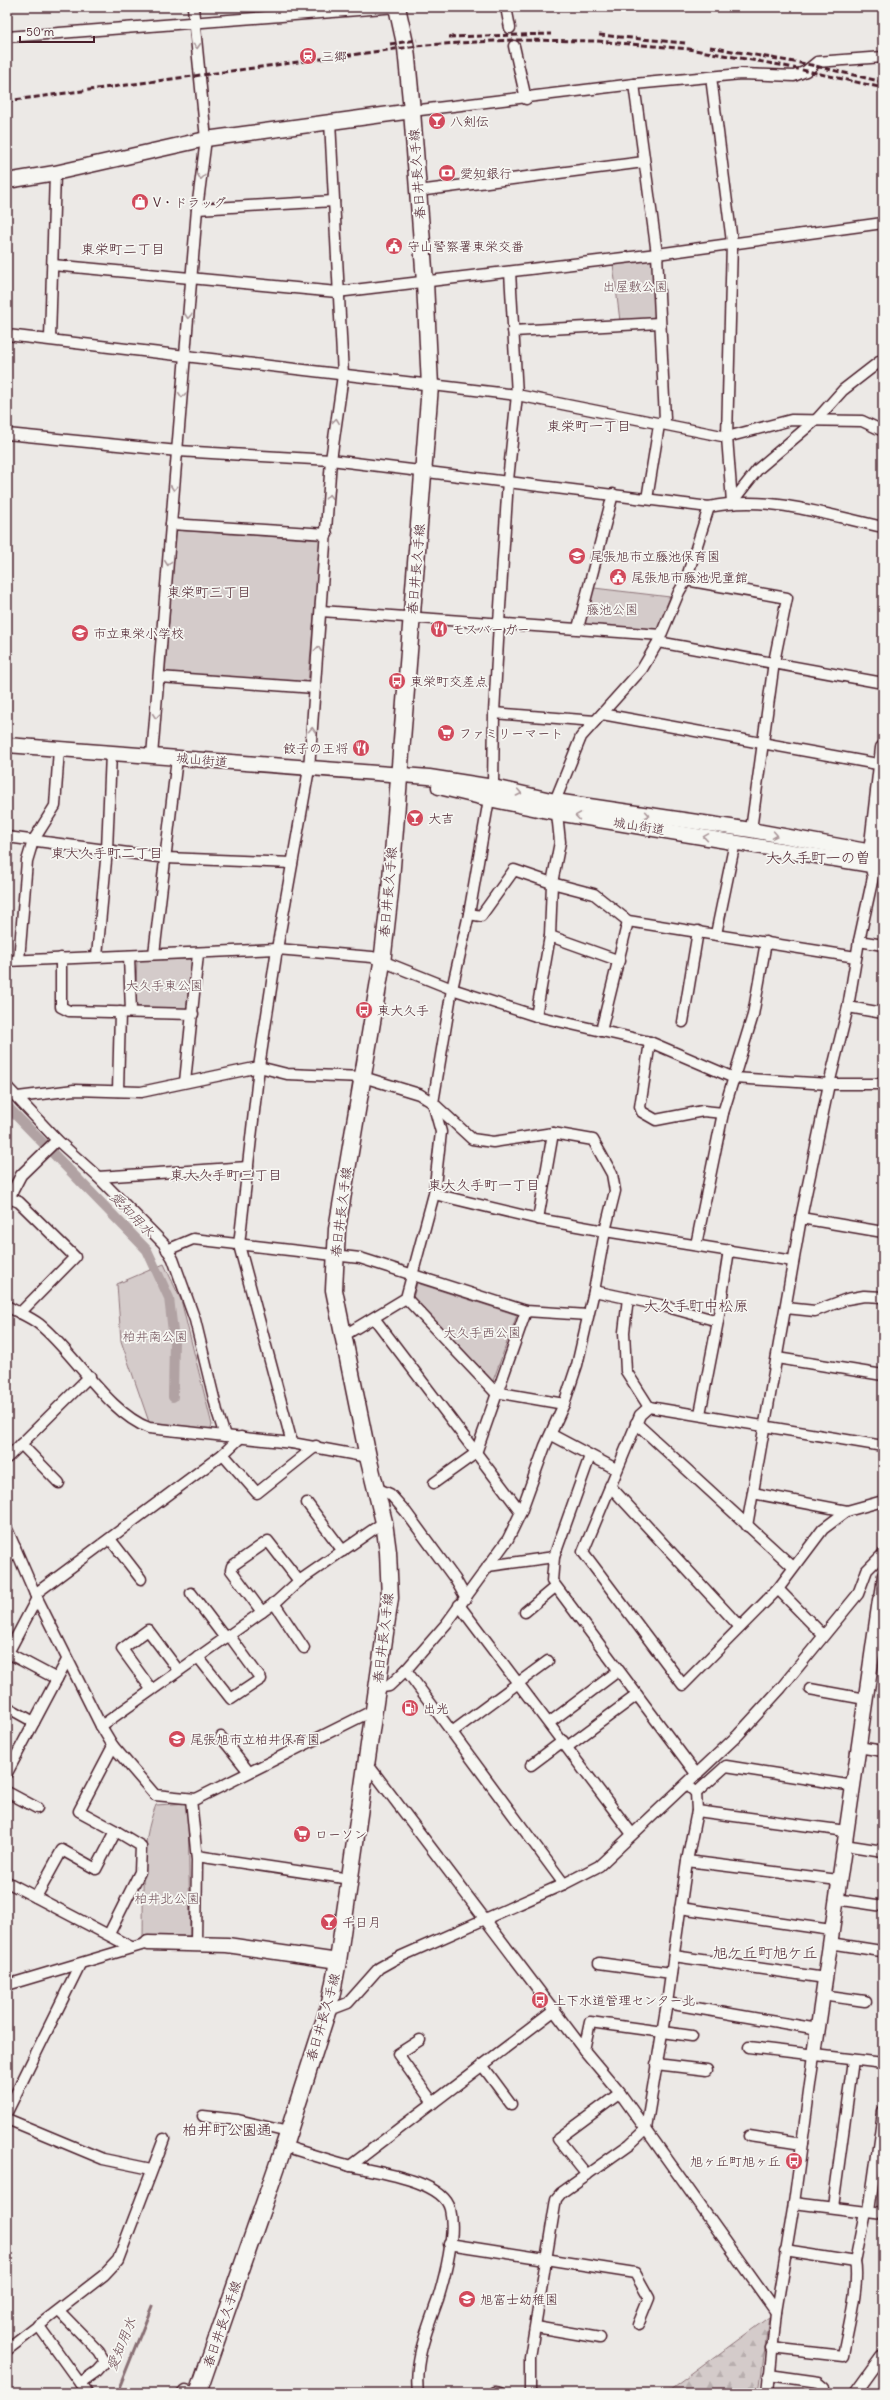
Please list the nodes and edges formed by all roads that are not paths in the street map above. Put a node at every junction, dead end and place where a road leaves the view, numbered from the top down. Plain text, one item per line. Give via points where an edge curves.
1 (193, 7) edge
2 (397, 7) edge
3 (506, 7) edge
4 (196, 24) junction
5 (510, 28) dead end
6 (7, 38) edge
7 (514, 46) dead end
8 (883, 57) edge
9 (710, 78) junction
10 (634, 84) junction
11 (526, 99) junction
12 (412, 111) junction
13 (330, 122) junction
14 (206, 138) junction
15 (644, 162) junction
16 (55, 173) junction
17 (7, 181) edge
18 (418, 191) junction
19 (334, 201) junction
20 (197, 209) junction
21 (883, 222) edge
22 (732, 242) junction
23 (657, 254) junction
24 (53, 265) junction
25 (510, 272) junction
26 (192, 277) junction
27 (425, 282) junction
28 (337, 292) junction
29 (659, 323) junction
30 (514, 331) junction
31 (7, 335) edge
32 (50, 339) junction
33 (185, 356) junction
34 (883, 359) edge
35 (342, 375) junction
36 (430, 386) junction
37 (517, 395) junction
38 (817, 419) junction
39 (659, 425) junction
40 (883, 431) edge
41 (7, 434) edge
42 (727, 437) junction
43 (178, 452) junction
44 (331, 460) junction
45 (424, 472) junction
46 (508, 480) junction
47 (613, 494) junction
48 (646, 499) junction
49 (732, 502) junction
50 (709, 507) junction
51 (171, 524) junction
52 (883, 527) edge
53 (327, 534) junction
54 (686, 580) junction
55 (321, 611) junction
56 (411, 617) junction
57 (499, 623) junction
58 (578, 628) junction
59 (659, 638) junction
60 (774, 662) junction
61 (159, 677) junction
62 (883, 683) edge
63 (315, 688) junction
64 (494, 713) junction
65 (598, 718) junction
66 (762, 742) junction
67 (7, 745) edge
68 (883, 748) edge
69 (59, 749) junction
70 (111, 753) junction
71 (152, 756) junction
72 (177, 758) junction
73 (882, 765) edge
74 (309, 769) junction
75 (397, 776) junction
76 (491, 793) junction
77 (556, 807) junction
78 (751, 830) junction
79 (7, 837) edge
80 (33, 841) junction
81 (736, 842) junction
82 (106, 850) junction
83 (166, 858) junction
84 (877, 859) edge
85 (292, 863) junction
86 (552, 883) junction
87 (469, 914) junction
88 (628, 921) junction
89 (698, 931) junction
90 (716, 934) junction
91 (550, 936) junction
92 (859, 941) junction
93 (766, 942) junction
94 (883, 945) edge
95 (276, 949) junction
96 (154, 954) junction
97 (198, 954) junction
98 (97, 956) junction
99 (128, 956) junction
100 (61, 958) junction
101 (856, 958) junction
102 (18, 960) junction
103 (7, 961) edge
104 (620, 961) junction
105 (382, 963) junction
106 (452, 990) junction
107 (848, 1007) junction
108 (120, 1012) junction
109 (131, 1012) junction
110 (883, 1013) edge
111 (193, 1014) junction
112 (536, 1016) junction
113 (683, 1022) dead end
114 (601, 1031) junction
115 (650, 1042) junction
116 (259, 1067) junction
117 (363, 1077) junction
118 (734, 1078) junction
119 (185, 1082) junction
120 (829, 1084) junction
121 (883, 1084) edge
122 (7, 1087) edge
123 (118, 1091) junction
124 (18, 1097) junction
125 (433, 1103) junction
126 (723, 1113) junction
127 (553, 1133) junction
128 (57, 1140) junction
129 (248, 1167) junction
130 (98, 1177) junction
131 (434, 1194) junction
132 (8, 1200) edge
133 (801, 1218) junction
134 (538, 1219) junction
135 (605, 1231) junction
136 (883, 1232) edge
137 (238, 1245) junction
138 (696, 1246) junction
139 (167, 1250) junction
140 (729, 1250) junction
141 (335, 1254) junction
142 (793, 1261) junction
143 (412, 1274) junction
144 (594, 1291) junction
145 (883, 1297) edge
146 (406, 1298) junction
147 (628, 1298) junction
148 (7, 1306) edge
149 (786, 1308) junction
150 (526, 1311) junction
151 (20, 1313) junction
152 (588, 1315) junction
153 (374, 1318) junction
154 (718, 1321) junction
155 (343, 1336) junction
156 (777, 1358) junction
157 (883, 1375) edge
158 (90, 1376) junction
159 (496, 1392) junction
160 (564, 1404) junction
161 (649, 1407) junction
162 (700, 1414) junction
163 (636, 1423) junction
164 (765, 1427) junction
165 (552, 1434) junction
166 (225, 1436) junction
167 (241, 1437) junction
168 (292, 1443) junction
169 (21, 1444) junction
170 (316, 1446) junction
171 (883, 1446) edge
172 (476, 1453) junction
173 (223, 1454) junction
174 (368, 1456) junction
175 (590, 1456) junction
176 (7, 1458) edge
177 (616, 1469) junction
178 (58, 1483) dead end
179 (434, 1484) dead end
180 (610, 1486) junction
181 (376, 1488) junction
182 (753, 1493) junction
183 (883, 1502) edge
184 (307, 1503) dead end
185 (847, 1511) junction
186 (521, 1512) junction
187 (384, 1522) junction
188 (747, 1526) junction
189 (7, 1529) edge
190 (110, 1538) junction
191 (15, 1547) junction
192 (343, 1551) junction
193 (881, 1556) edge
194 (554, 1557) junction
195 (7, 1560) edge
196 (488, 1566) junction
197 (793, 1568) junction
198 (883, 1571) edge
199 (883, 1575) edge
200 (140, 1579) dead end
201 (299, 1581) junction
202 (555, 1587) junction
203 (778, 1589) junction
204 (191, 1593) dead end
205 (36, 1596) junction
206 (882, 1600) edge
207 (463, 1602) junction
208 (274, 1603) junction
209 (262, 1612) junction
210 (525, 1612) dead end
211 (740, 1627) junction
212 (823, 1635) junction
213 (227, 1636) junction
214 (878, 1641) edge
215 (304, 1648) dead end
216 (198, 1656) junction
217 (67, 1660) junction
218 (548, 1661) dead end
219 (178, 1670) junction
220 (406, 1670) junction
221 (618, 1671) junction
222 (58, 1679) junction
223 (518, 1683) junction
224 (377, 1688) junction
225 (151, 1689) junction
226 (810, 1690) dead end
227 (637, 1695) junction
228 (865, 1699) junction
229 (7, 1707) edge
230 (374, 1710) junction
231 (34, 1722) junction
232 (549, 1723) junction
233 (101, 1726) junction
234 (452, 1732) junction
235 (221, 1737) dead end
236 (565, 1744) junction
237 (113, 1746) junction
238 (858, 1747) junction
239 (883, 1751) edge
240 (11, 1756) edge
241 (366, 1762) junction
242 (531, 1765) dead end
243 (249, 1772) junction
244 (7, 1773) edge
245 (697, 1775) junction
246 (687, 1784) junction
247 (854, 1786) junction
248 (7, 1792) edge
249 (696, 1793) junction
250 (191, 1798) junction
251 (37, 1808) dead end
252 (697, 1811) junction
253 (116, 1831) junction
254 (632, 1834) junction
255 (845, 1838) junction
256 (883, 1851) edge
257 (197, 1856) junction
258 (687, 1861) junction
259 (350, 1879) junction
260 (838, 1880) junction
261 (7, 1882) edge
262 (564, 1884) junction
263 (36, 1897) junction
264 (836, 1899) junction
265 (883, 1906) edge
266 (680, 1908) junction
267 (485, 1918) junction
268 (109, 1934) junction
269 (830, 1936) junction
270 (148, 1943) joint
271 (196, 1944) junction
272 (131, 1947) junction
273 (881, 1951) dead end
274 (674, 1956) junction
275 (338, 1961) junction
276 (599, 1963) dead end
277 (80, 1964) junction
278 (671, 1973) junction
279 (825, 1978) junction
280 (7, 1985) edge
281 (822, 1995) junction
282 (865, 2001) dead end
283 (666, 2003) junction
284 (555, 2010) junction
285 (327, 2011) junction
286 (818, 2029) junction
287 (660, 2032) junction
288 (692, 2036) dead end
289 (420, 2040) dead end
290 (749, 2046) dead end
291 (584, 2050) junction
292 (814, 2055) junction
293 (853, 2060) junction
294 (883, 2063) edge
295 (656, 2064) junction
296 (482, 2066) junction
297 (707, 2070) dead end
298 (620, 2093) junction
299 (433, 2103) junction
300 (511, 2104) dead end
301 (7, 2112) edge
302 (883, 2112) edge
303 (203, 2116) dead end
304 (7, 2119) edge
305 (646, 2129) junction
306 (749, 2136) dead end
307 (164, 2139) dead end
308 (286, 2139) junction
309 (802, 2144) junction
310 (350, 2166) junction
311 (151, 2169) junction
312 (587, 2175) junction
313 (794, 2203) junction
314 (833, 2207) junction
315 (867, 2212) junction
316 (883, 2214) edge
317 (449, 2244) junction
318 (785, 2251) junction
319 (547, 2259) junction
320 (855, 2262) junction
321 (58, 2311) junction
322 (776, 2312) junction
323 (38, 2325) junction
324 (638, 2325) dead end
325 (536, 2327) junction
326 (600, 2338) dead end
327 (771, 2348) junction
328 (7, 2350) edge
329 (882, 2357) edge
330 (769, 2375) junction
331 (80, 2383) junction
332 (86, 2393) edge
333 (182, 2393) edge
334 (198, 2393) edge
335 (418, 2393) edge
336 (530, 2393) edge
337 (768, 2393) edge
338 (820, 2393) edge
339 (855, 2393) edge

1 - 4 street
2 - 4 street
2 - 12 main road, 春日井長久手線 via 406,48
3 - 5 street
4 - 6 street
4 -> 14 street
7 - 11 street
8 - 9 street via 817,62 794,76 741,74
9 - 10 street
9 - 22 street
10 - 11 street
10 - 15 street
11 - 12 street
12 - 13 street
12 - 18 main road, 春日井長久手線
13 - 14 street
13 - 19 street
14 - 16 street
14 -> 20 street
15 - 18 street
15 - 23 street
16 - 17 street
16 - 24 street
18 - 27 main road, 春日井長久手線
19 - 20 street
19 - 28 street
20 - 26 street
21 - 22 street
22 - 23 street
22 - 42 street
23 - 25 street
23 - 29 street
24 - 26 street
24 - 32 street
25 - 27 street
25 - 30 street
26 - 28 street
26 -> 33 street
27 - 28 street
27 - 36 main road, 春日井長久手線
28 - 35 street
29 - 30 street
29 - 39 street via 665,419
30 - 37 street
31 - 32 street
32 - 33 street
33 - 35 street
33 -> 43 street
34 - 38 street via 843,390
35 - 36 street
44 -> 35 street
36 - 37 street
36 - 45 main road, 春日井長久手線
37 - 39 street
37 - 46 street
38 - 40 street via 862,421
38 - 42 street via 791,420
38 - 49 street via 758,469
39 - 42 street
39 - 48 street
41 - 43 street
42 - 49 street
43 - 44 street
43 -> 51 street
44 - 45 street
53 -> 44 street
45 - 46 street
45 - 56 main road, 春日井長久手線
46 - 47 street
46 - 57 street
47 - 48 street
47 - 58 street
48 - 50 street
49 - 50 street
49 - 52 street via 773,503
50 - 54 street
51 - 53 street
51 -> 61 street
53 - 55 street
54 - 59 street
54 - 60 street via 788,598
55 - 56 street
63 -> 55 street
56 - 57 street
56 - 75 main road, 春日井長久手線
57 - 58 street
57 - 64 street
58 - 59 street
59 - 60 street
59 - 65 street via 642,669
60 - 62 street
60 - 66 street
61 - 63 street
61 -> 71 street
74 -> 63 street
64 - 65 street
64 - 76 street
65 - 66 street
65 - 77 street via 581,737
66 - 73 street
66 - 78 street
67 - 69 street, 城山街道
68 - 73 street
69 - 70 street, 城山街道
69 - 80 street via 55,806
70 - 71 street, 城山街道
70 - 82 street
71 - 72 street, 城山街道
72 - 74 street, 城山街道
72 - 83 street
73 - 84 street
74 - 75 street, 城山街道
74 - 85 street
75 - 76 street, 城山街道
75 - 105 main road, 春日井長久手線 via 390,892
76 - 77 street, 城山街道
76 - 87 street
77 -> 78 street, 城山街道
81 -> 77 street, 城山街道
77 - 86 street via 560,842
78 -> 84 street, 城山街道
79 - 80 street
80 - 82 street
80 - 102 street via 27,861
81 - 84 street, 城山街道
81 - 90 street
82 - 83 street
82 - 98 street
83 - 85 street
83 - 96 street
84 - 92 street
85 - 95 street
86 - 87 street via 514,870 481,916
86 - 88 street via 594,894
86 - 91 street
87 - 106 street
88 - 89 street
88 - 104 street
89 - 90 street
89 - 113 street
90 - 93 street
91 - 104 street
91 - 112 street
92 - 94 street
92 - 101 street
93 - 101 street
93 - 118 street via 753,1015
95 - 97 street
95 - 105 street via 372,957
95 - 116 street
96 - 97 street
96 - 99 street
97 - 111 street
98 - 99 street
98 - 100 street
99 - 109 street
100 - 102 street
100 - 108 street via 61,1007 69,1011
101 - 107 street
102 - 103 street
104 - 114 street
105 - 106 street
105 - 117 main road, 春日井長久手線
106 - 112 street
106 - 125 street
107 - 110 street
107 - 120 street
108 - 109 street
108 - 123 street
109 - 111 street
111 - 119 street
112 - 114 street
114 - 115 street
115 - 118 street
115 - 126 street via 640,1107 642,1112 656,1120 703,1111
116 - 117 street via 287,1074
116 - 119 street
116 - 129 street
117 - 125 street via 419,1094
117 - 141 main road, 春日井長久手線 via 346,1168
118 - 120 street
118 - 126 street
119 - 123 street via 141,1092
120 - 121 street
120 - 133 street
122 - 124 street
123 - 124 street via 74,1090
124 - 128 street
125 - 127 street via 472,1139 493,1142
125 - 131 street via 441,1132
126 - 138 street
127 - 134 street
127 - 135 street via 593,1140 609,1169 615,1191
128 - 130 street
128 - 132 street via 21,1175
129 - 130 street
129 - 137 street
130 - 139 street
131 - 134 street
131 - 143 street
132 - 151 street via 19,1202 75,1257
133 - 136 street
133 - 142 street
134 - 135 street
135 - 138 street
135 - 144 street
137 - 139 street via 194,1239
137 - 141 street
137 - 168 street
138 - 140 street
139 - 166 street via 179,1274 195,1320
140 - 142 street
140 - 154 street
141 - 143 street via 360,1258
141 - 155 main road, 春日井長久手線 via 334,1290
142 - 149 street
143 - 146 street
143 - 150 street
144 - 147 street
144 - 152 street
145 - 149 street via 864,1296 847,1299 815,1311
146 - 153 street
146 - 159 street
147 - 154 street
147 - 161 street via 624,1332 626,1372
148 - 151 street
149 - 156 street
150 - 152 street
150 - 159 street
151 - 158 street via 39,1324
152 - 160 street via 577,1365
153 - 155 street
153 - 172 street
154 - 162 street
155 - 174 main road, 春日井長久手線
156 - 157 street
156 - 164 street
158 - 166 street via 116,1406 139,1424 149,1428
158 - 169 street
159 - 160 street
159 - 172 street
160 - 165 street
161 - 162 street
161 - 163 street
162 - 164 street
163 - 177 street
163 - 188 street
164 - 171 street
164 - 182 street
165 - 175 street
165 - 186 street via 545,1446
166 - 167 street
167 - 168 street
167 - 173 street
168 - 170 street
169 - 176 street
169 - 178 street
170 - 173 street via 257,1493
170 - 174 street
172 - 179 street
172 - 186 street
173 - 190 street
174 - 181 main road, 春日井長久手線
175 - 177 street
175 - 194 street
177 - 180 street
180 - 211 street
180 - 211 street via 583,1552 683,1685
181 - 187 main road, 春日井長久手線
181 - 207 street via 390,1494 406,1512 455,1579
182 - 185 street
182 - 188 street
183 - 185 street
184 - 192 street
185 - 197 street via 823,1529
186 - 196 street via 508,1540
187 - 192 street
187 - 224 main road, 春日井長久手線 via 390,1598
188 - 197 street
189 - 191 street
190 - 200 street
190 - 205 street
191 - 195 street
191 - 205 street
192 - 201 street
193 - 198 street
193 - 212 street via 867,1570 858,1594
194 - 196 street
194 - 202 street via 552,1581
196 - 207 street
197 - 203 street
199 - 206 street
201 - 208 street
201 - 209 street via 268,1541 232,1566 231,1570
202 - 210 street
202 - 221 street
203 - 211 street
203 - 212 street
204 - 213 street
205 - 217 street
205 - 222 street via 8,1653
206 - 214 street
207 - 220 street
207 - 223 street
208 - 209 street
208 - 215 street
209 - 213 street
212 - 245 street via 781,1688
213 - 216 street
213 - 216 street via 261,1679 231,1700
214 - 228 street
216 - 219 street
217 - 222 street
217 - 233 street
218 - 223 street
219 - 225 street
219 - 225 street via 148,1630 122,1649
220 - 224 street via 389,1686
220 - 234 street
221 - 227 street
221 - 232 street
222 - 231 street
223 - 232 street
223 - 234 street
224 - 230 main road, 春日井長久手線
225 - 233 street
226 - 228 street
227 - 236 street
227 - 245 street
228 - 238 street
229 - 231 street
230 - 241 main road, 春日井長久手線
230 - 243 street
231 - 240 street
232 - 236 street
233 - 237 street
234 - 262 street
235 - 243 street
236 - 242 street
236 - 254 street
237 - 250 street via 154,1795
237 - 253 street via 79,1811
238 - 239 street
238 - 247 street
240 - 244 street
241 - 259 main road, 春日井長久手線
241 - 267 street
243 - 250 street via 196,1799
245 - 246 street
246 - 249 street
246 - 254 street
247 - 249 street via 726,1766
247 - 255 street
248 - 251 street
249 - 252 street
250 - 257 street
252 - 255 street
252 - 258 street
253 - 263 street via 96,1869 62,1850
253 - 268 street via 141,1846 140,1872
254 - 262 street via 599,1866
255 - 256 street
255 - 260 street
257 - 259 street
257 - 271 street
258 - 260 street
258 - 266 street
259 - 275 main road, 春日井長久手線
260 - 264 street
261 - 263 street
262 - 267 street
263 - 268 street
264 - 265 street
264 - 269 street
266 - 269 street
266 - 274 street
267 - 284 street
267 - 285 street via 384,1965 348,2004
268 - 272 street
269 - 273 street
269 - 279 street
270 - 271 street
270 - 272 street
271 - 275 street via 242,1947
272 - 277 street
274 - 278 street
274 - 279 street
275 - 285 main road, 春日井長久手線
276 - 278 street
277 - 280 street
277 - 301 street
278 - 283 street
279 - 281 street
281 - 282 street
281 - 286 street
283 - 286 street
283 - 287 street
284 - 291 street
284 - 296 street
285 - 308 main road, 春日井長久手線
286 - 292 street
287 - 288 street
287 - 291 street via 590,2022
287 - 295 street
289 - 299 street via 398,2054
290 - 292 street
291 - 298 street
292 - 293 street
292 - 309 street
293 - 294 street
293 - 314 street
295 - 297 street
295 - 305 street
296 - 299 street
296 - 300 street
298 - 305 street
298 - 312 street via 558,2139
299 - 310 street
302 - 315 street
303 - 308 street via 238,2120
304 - 311 street via 103,2159
305 - 312 street
305 - 322 street
306 - 309 street
307 - 311 street
308 - 310 street
308 - 334 main road, 春日井長久手線
309 - 313 street
310 - 317 street via 404,2178 436,2192 450,2208 452,2222
311 - 321 street via 128,2239 118,2260 104,2275
312 - 319 street via 556,2199
313 - 314 street
313 - 318 street
314 - 315 street
315 - 316 street
315 - 320 street
317 - 319 street
317 - 335 street via 444,2279 417,2365
318 - 320 street
318 - 322 street
319 - 324 street via 635,2273 649,2298
319 - 325 street
320 - 327 street via 855,2287 842,2356
321 - 323 street
321 - 331 street via 99,2352 105,2362
322 - 327 street
323 - 328 street
323 - 331 street
325 - 326 street
325 - 336 street via 530,2357
327 - 330 street
329 - 339 street
330 - 337 street
330 - 338 street via 819,2382 825,2387
331 - 332 street
333 - 334 street via 186,2390

